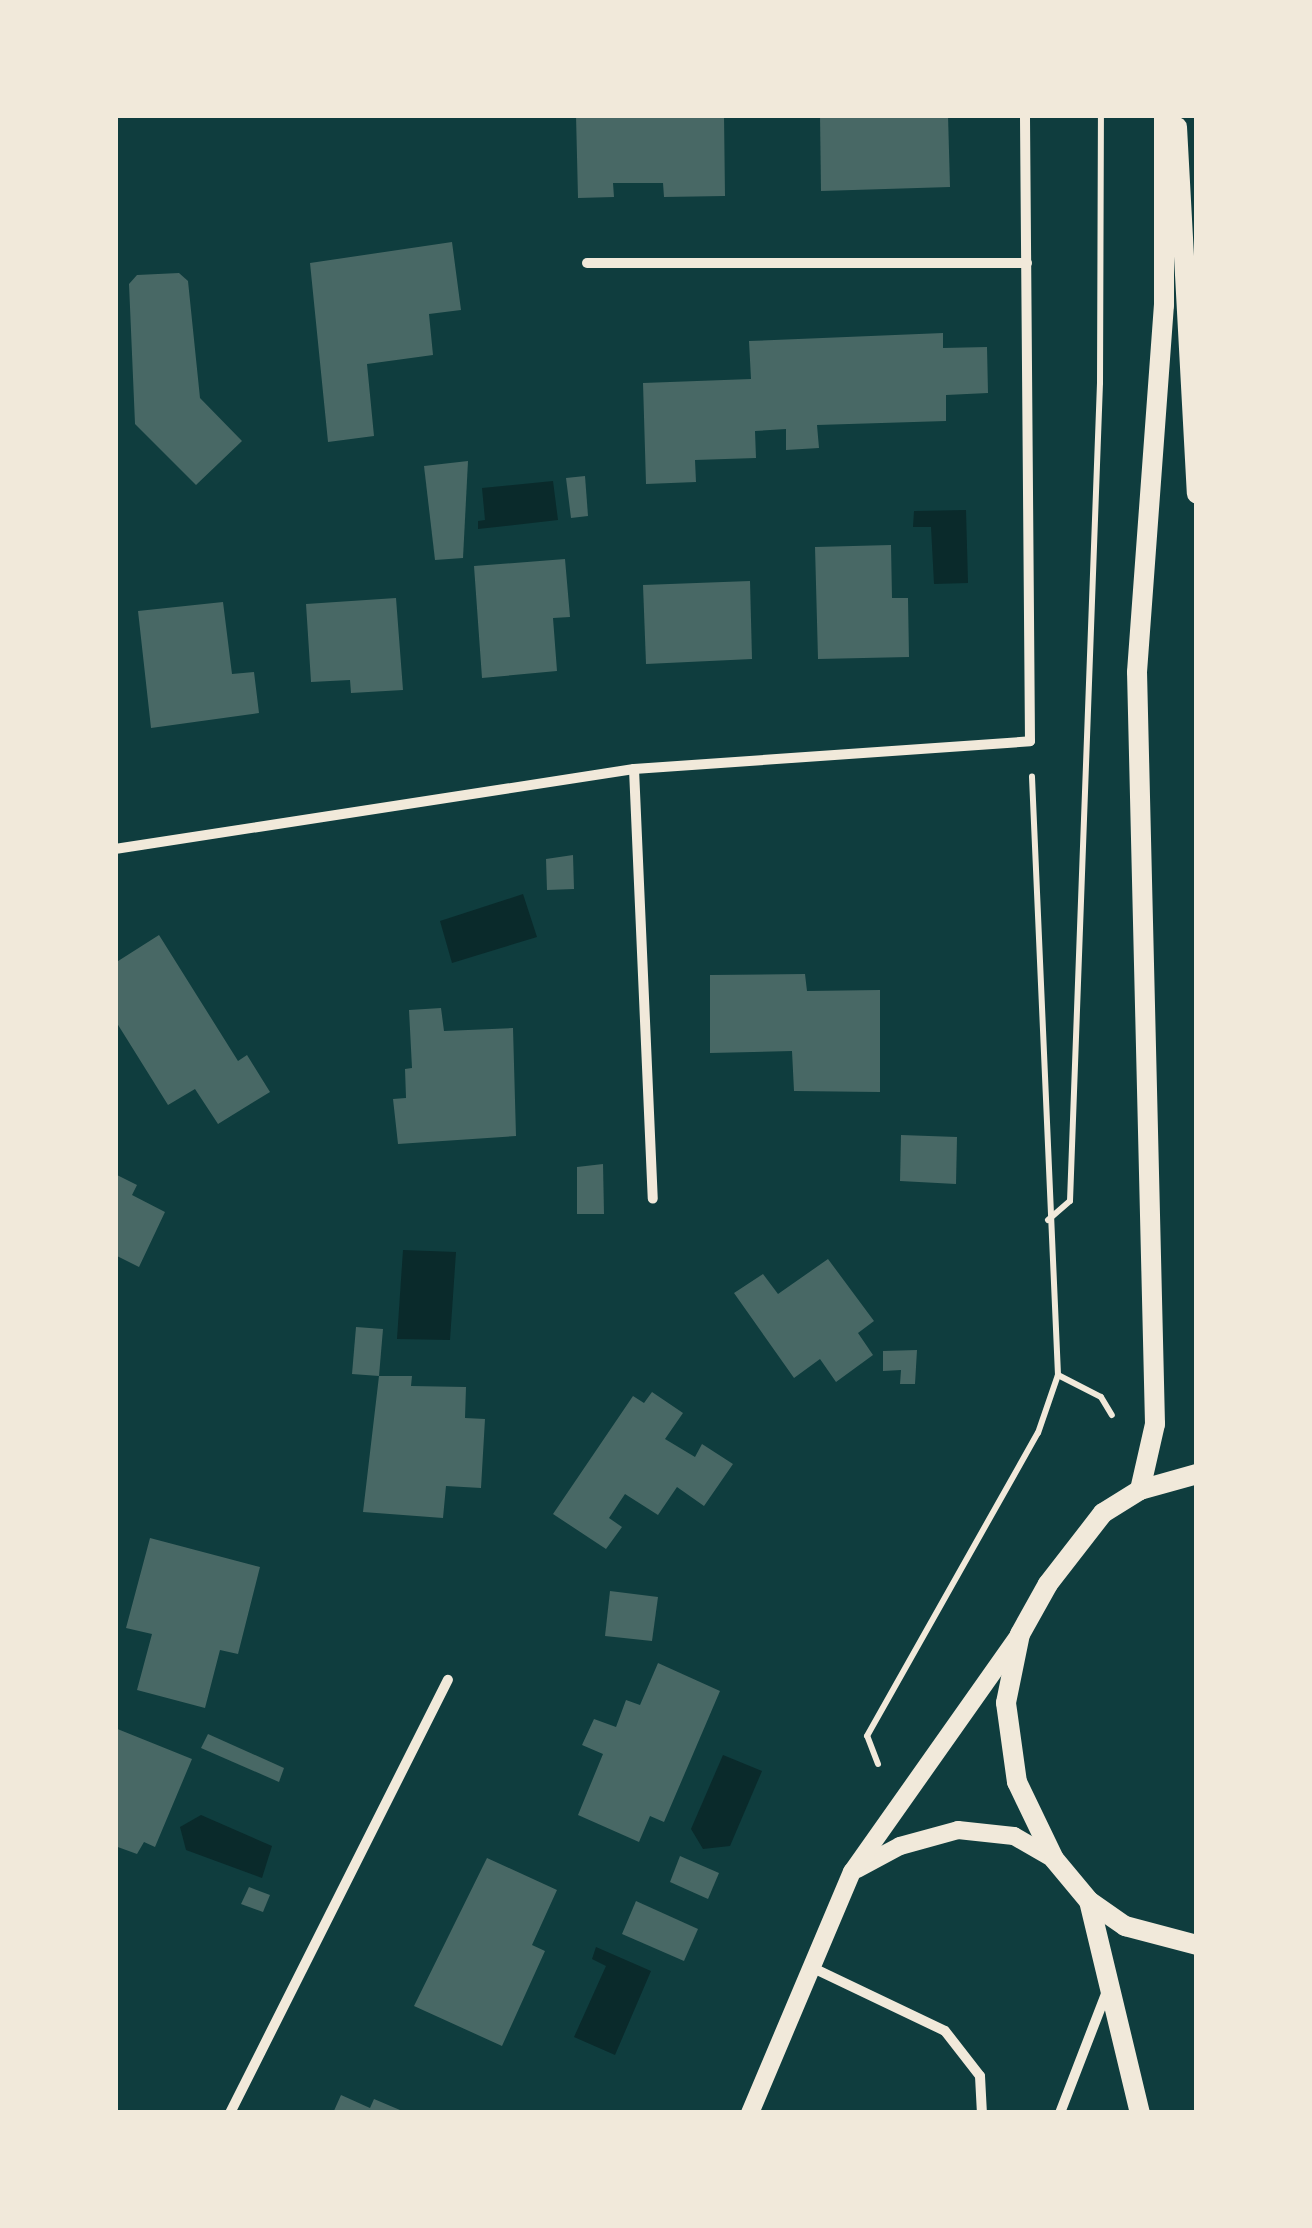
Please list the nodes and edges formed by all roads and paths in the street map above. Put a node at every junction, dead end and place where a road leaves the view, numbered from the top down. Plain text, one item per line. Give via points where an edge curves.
1 (1025, 115) edge
2 (1101, 115) edge
3 (1164, 115) edge
4 (1176, 115) edge
5 (1026, 262) junction
6 (587, 263) dead end
7 (1197, 493) edge
8 (1030, 741) junction
9 (634, 769) junction
10 (115, 849) edge
11 (654, 1200) dead end
12 (1048, 1220) junction
13 (1058, 1375) junction
14 (1119, 1426) dead end
15 (1195, 1475) edge
16 (1140, 1490) junction
17 (1020, 1634) junction
18 (448, 1680) dead end
19 (884, 1779) dead end
20 (1054, 1859) junction
21 (852, 1872) junction
22 (1090, 1900) junction
23 (1197, 1945) edge
24 (811, 1967) junction
25 (1110, 1981) junction
26 (230, 2113) edge
27 (750, 2113) edge
28 (982, 2113) edge
29 (1060, 2113) edge
30 (1140, 2113) edge

1 - 5 street
2 - 12 path via 1100,382 1070,1201
3 - 16 main road via 1164,305 1137,672 1155,1424
4 - 7 main road
5 - 6 street
5 - 8 street
8 - 9 street
8 - 12 path
9 - 10 street
9 - 11 street
12 - 13 path
13 - 14 path via 1100,1397
13 - 19 path via 1038,1433 867,1736
15 - 16 main road
16 - 17 main road via 1103,1514 1079,1542
17 - 20 main road via 1006,1703 1017,1782
17 - 21 street
18 - 26 street
20 - 21 street via 1014,1836 958,1830 900,1846
20 - 22 main road
21 - 24 street
22 - 23 main road via 1125,1926
22 - 25 main road
24 - 27 street
24 - 28 street via 892,2000 945,2031 980,2076
25 - 29 street
25 - 30 main road

